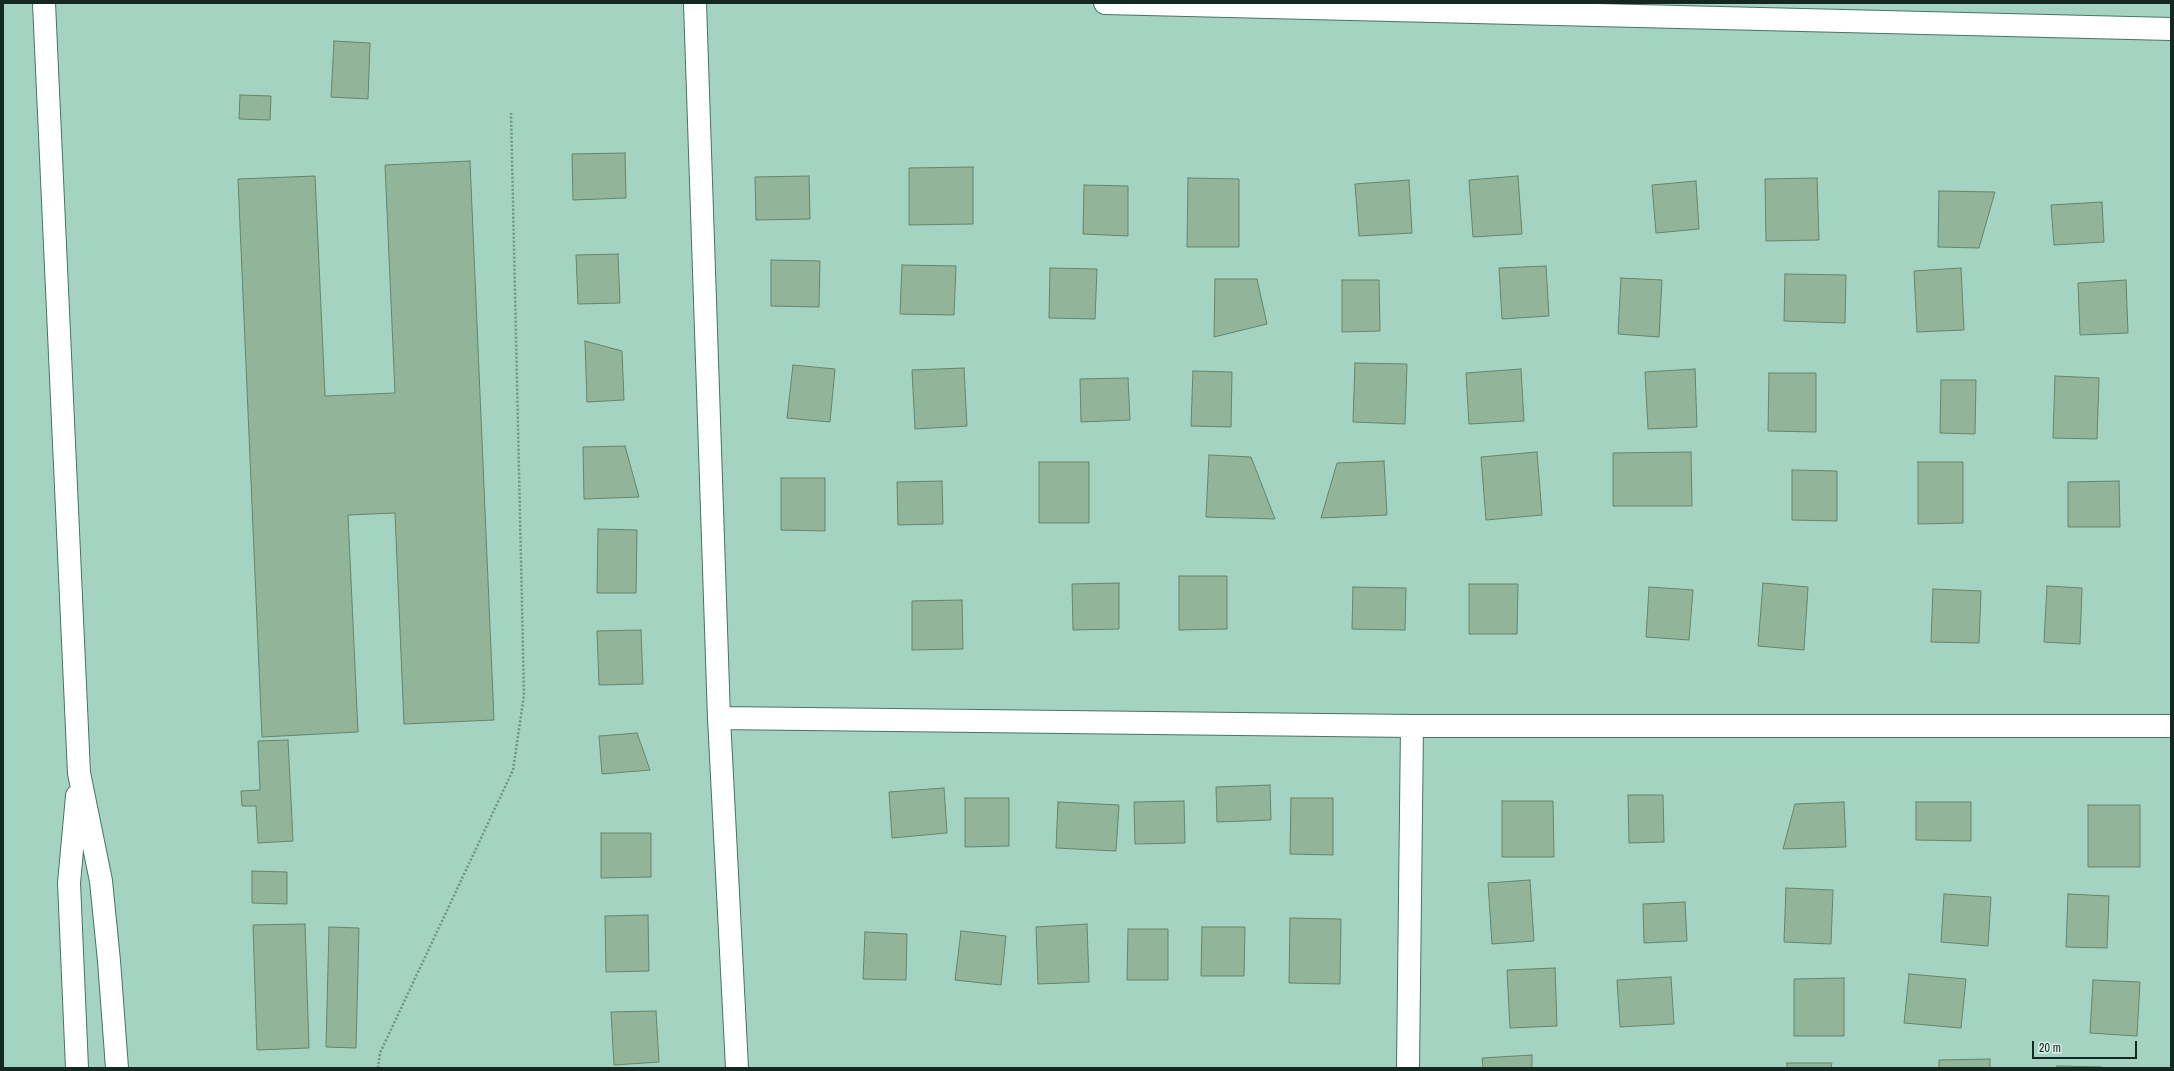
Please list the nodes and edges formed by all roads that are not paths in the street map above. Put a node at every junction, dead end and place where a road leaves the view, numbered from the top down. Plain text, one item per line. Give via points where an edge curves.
1 (44, 3) edge
2 (695, 3) edge
3 (1104, 3) edge
4 (1461, 7) edge
5 (2171, 29) edge
6 (719, 718) junction
7 (1412, 726) junction
8 (2171, 726) edge
9 (79, 773) junction
10 (78, 1068) edge
11 (117, 1068) edge
12 (737, 1068) edge
13 (1408, 1068) edge

1 - 9 street
2 - 6 street
3 - 4 street
4 - 5 street
6 - 7 street
6 - 12 street
7 - 8 street
7 - 13 street
9 - 10 street via 69,883
9 - 11 street via 101,881

